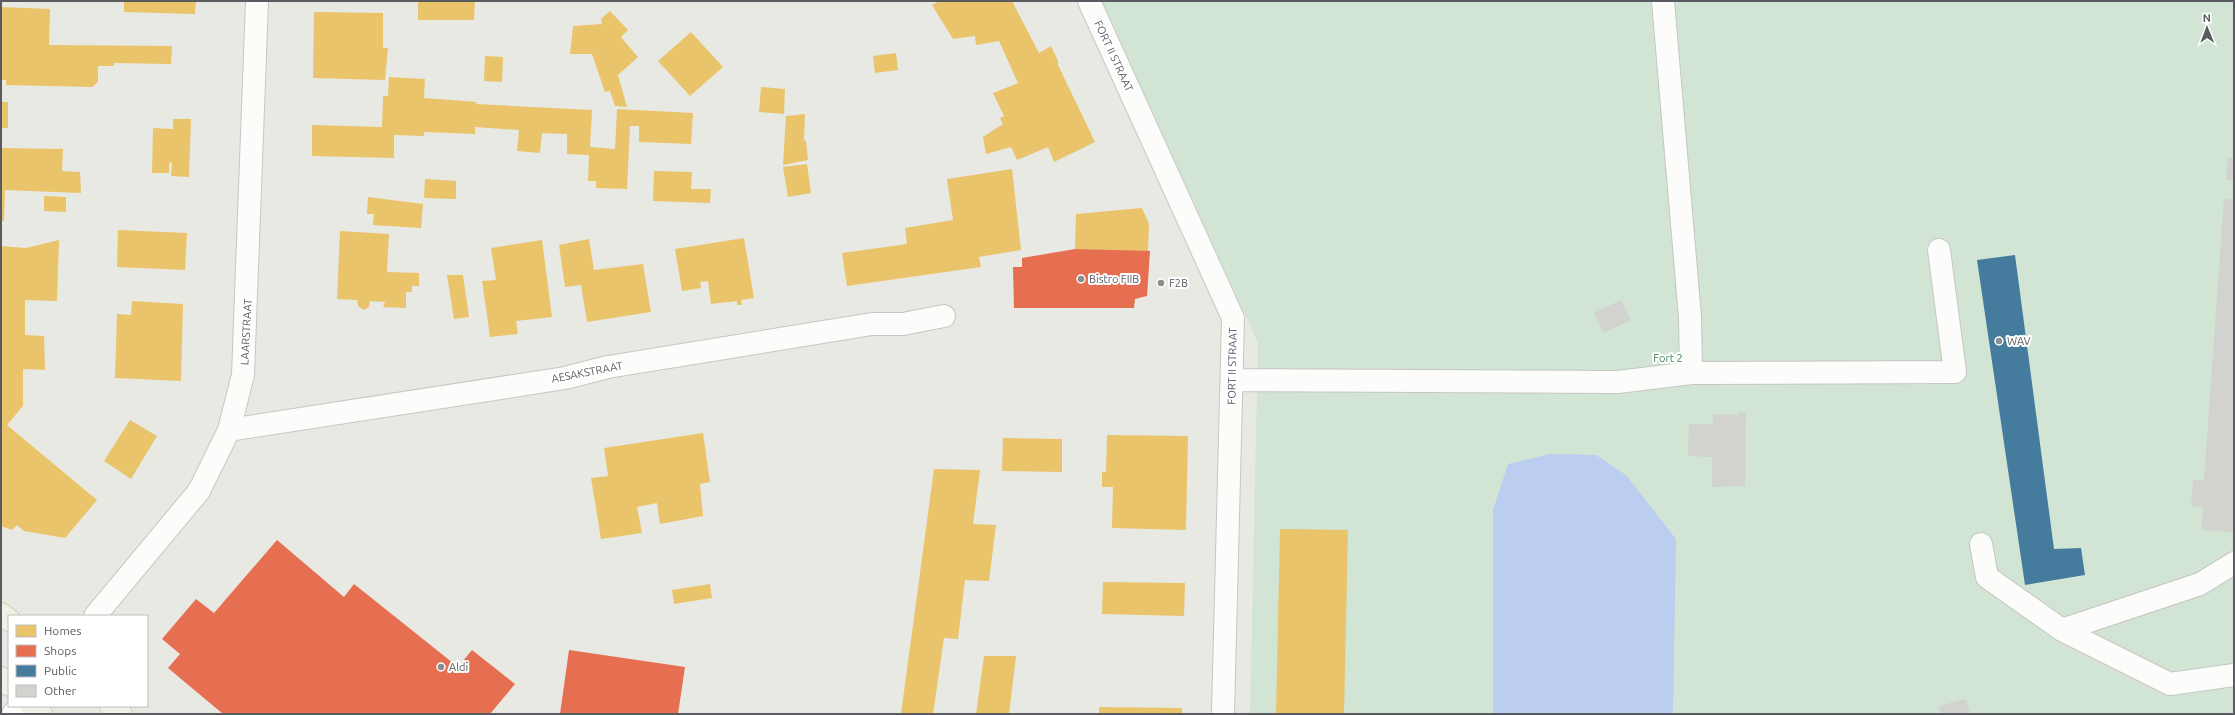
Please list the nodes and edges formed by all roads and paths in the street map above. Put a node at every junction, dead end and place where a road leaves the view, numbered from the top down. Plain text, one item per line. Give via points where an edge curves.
1 (256, 1) edge
2 (1089, 1) edge
3 (1663, 1) edge
4 (1939, 250) dead end
5 (944, 316) dead end
6 (1691, 373) junction
7 (1232, 380) junction
8 (229, 430) junction
9 (1981, 544) dead end
10 (2234, 563) edge
11 (96, 615) edge
12 (2062, 630) junction
13 (2234, 675) edge
14 (33, 707) edge
15 (112, 707) edge
16 (41, 714) edge
17 (120, 714) edge
18 (1223, 714) edge

1 - 8 street, LAARSTRAAT via 243,375
2 - 7 street, FORT II STRAAT via 1233,318
3 - 6 street via 1690,317
4 - 6 street via 1954,372
5 - 8 street, AESAKSTRAAT via 903,324 872,324 608,367 565,378
6 - 7 street via 1618,382
7 - 18 street, FORT II STRAAT
8 - 11 street, LAARSTRAAT via 199,491
9 - 12 street via 1987,577
10 - 12 street via 2200,584
12 - 13 street via 2170,684
14 - 16 main road
15 - 17 main road

